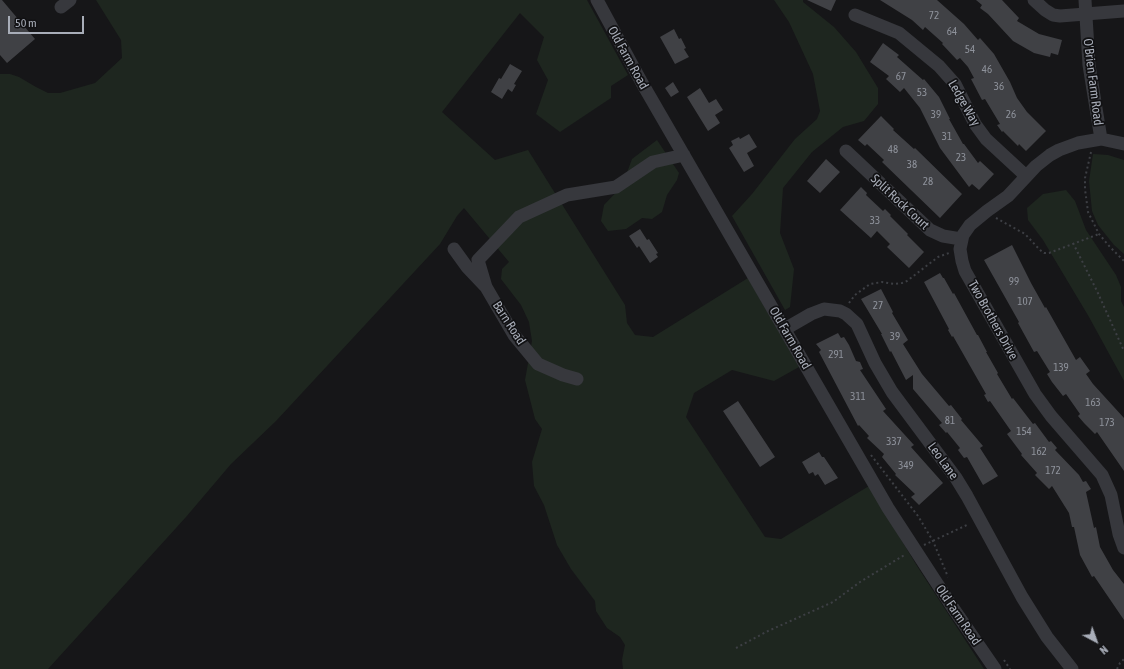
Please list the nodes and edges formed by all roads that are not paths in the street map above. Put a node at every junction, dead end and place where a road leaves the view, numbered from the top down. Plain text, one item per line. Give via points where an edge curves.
1 (597, 0) edge
2 (1034, 0) edge
3 (1085, 0) edge
4 (1124, 11) edge
5 (1085, 14) junction
6 (855, 15) dead end
7 (1101, 139) junction
8 (1124, 144) edge
9 (846, 151) dead end
10 (684, 155) junction
11 (1026, 176) junction
12 (962, 239) junction
13 (454, 249) dead end
14 (486, 287) junction
15 (785, 329) junction
16 (577, 379) dead end
17 (1124, 548) edge
18 (995, 669) edge
19 (1072, 669) edge

1 - 10 street, Old Farm Road
2 - 5 street via 1053,15
3 - 5 street, O'Brien Farm Road
4 - 5 street
5 - 7 street, O'Brien Farm Road
6 - 11 street, Ledge Way via 899,33 939,66 955,84 975,124 986,139
7 - 8 street, O'Brien Farm Road
7 - 11 street via 1059,150 1039,163
9 - 12 street, Split Rock Court via 930,230 943,236
10 - 14 street via 653,162 616,186 567,195 519,217 478,260
10 - 15 street, Old Farm Road
11 - 12 street via 1008,196 970,225
12 - 17 street, Two Brothers Drive via 960,254 965,271 1025,378 1046,409 1095,466 1107,484
13 - 14 street, Barn Road
14 - 16 street, Barn Road via 514,335 538,364
15 - 18 street, Old Farm Road via 872,481 914,549
15 - 19 street, Leo Lane via 824,309 840,311 857,324 889,387 956,478 1022,597

